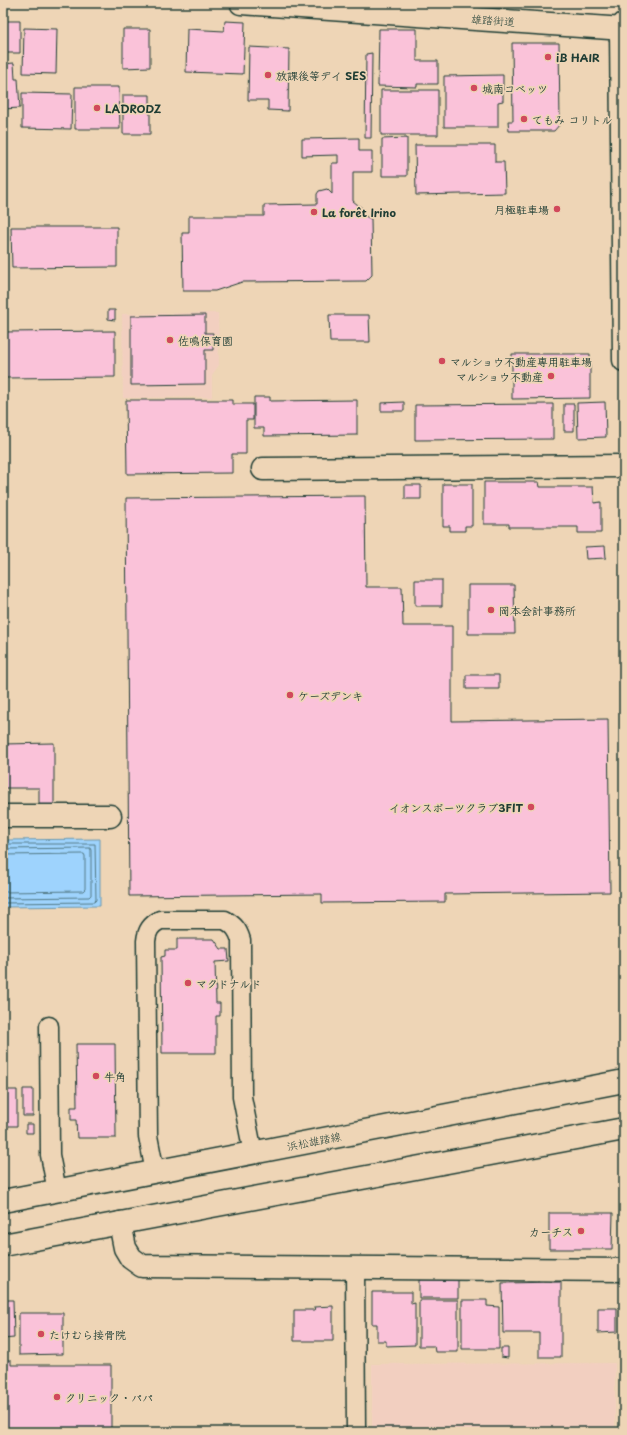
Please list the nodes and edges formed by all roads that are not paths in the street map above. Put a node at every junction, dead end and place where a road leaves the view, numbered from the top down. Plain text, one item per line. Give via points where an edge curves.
1 (241, 3) edge
2 (383, 8) edge
3 (623, 27) edge
4 (624, 310) edge
5 (624, 360) edge
6 (624, 466) edge
7 (263, 469) dead end
8 (3, 816) edge
9 (110, 816) dead end
10 (49, 1026) dead end
11 (624, 1081) edge
12 (624, 1129) edge
13 (253, 1153) junction
14 (155, 1172) junction
15 (57, 1191) junction
16 (3, 1201) edge
17 (120, 1223) junction
18 (3, 1245) edge
19 (355, 1268) junction
20 (624, 1270) edge
21 (356, 1432) edge

1 - 2 street, 雄踏街道
2 - 3 street, 雄踏街道
3 - 4 street
4 - 5 street
6 - 7 street
8 - 9 street
10 - 15 lane via 50,1155
11 - 13 street, 浜松雄踏線
12 - 17 street
13 - 14 street, 浜松雄踏線
13 - 14 lane via 242,1097 239,931 225,920 160,920 147,932 146,941 148,1136
14 - 15 street, 浜松雄踏線
15 - 16 street, 浜松雄踏線
17 - 18 street
17 - 19 street via 125,1248 130,1258 142,1266
19 - 20 street
19 - 21 lane

